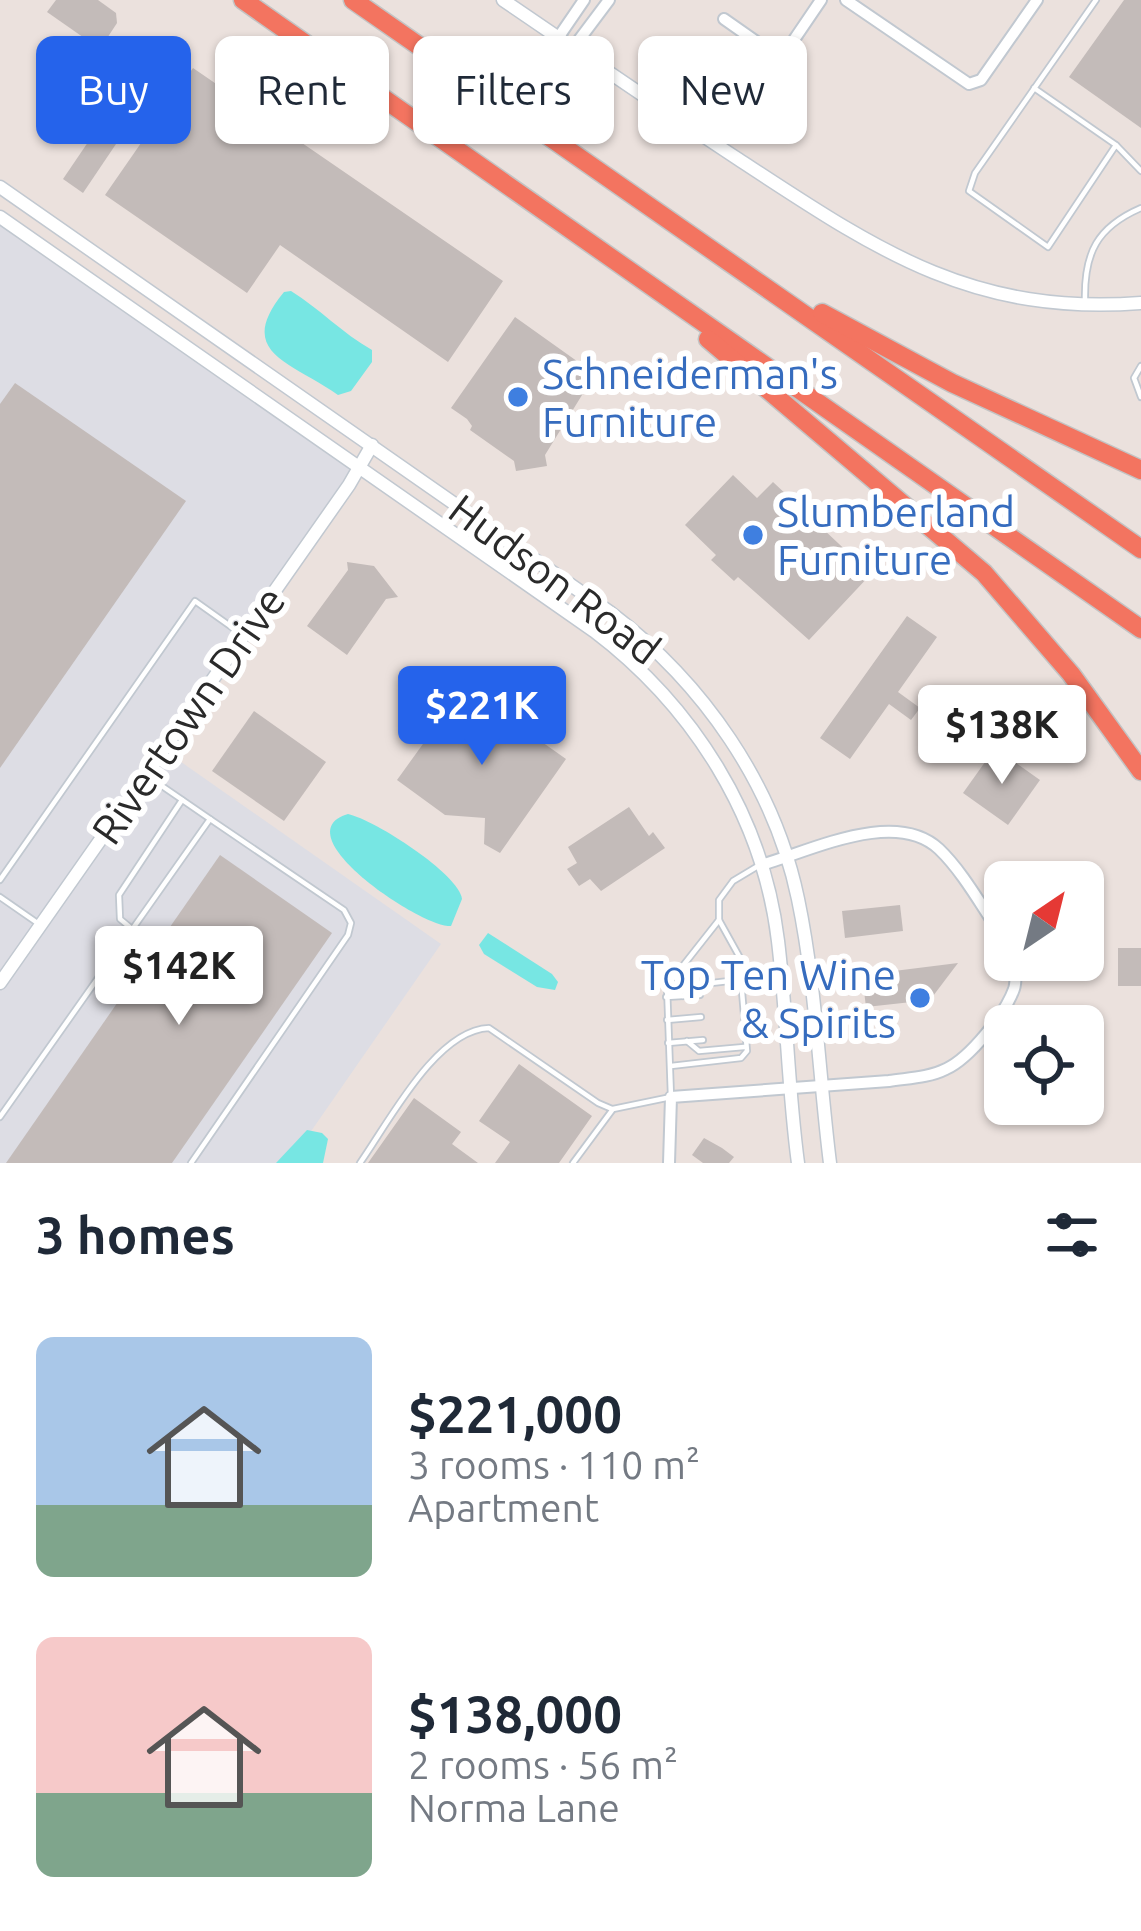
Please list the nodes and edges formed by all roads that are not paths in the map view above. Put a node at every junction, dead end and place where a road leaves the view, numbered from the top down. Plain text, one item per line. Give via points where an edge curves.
1 (243, 0) edge
2 (352, 0) edge
3 (503, 0) edge
4 (584, 0) edge
5 (609, 0) edge
6 (820, 0) edge
7 (846, 0) edge
8 (1037, 0) edge
9 (1096, 0) edge
10 (724, 19) dead end
11 (555, 36) edge
12 (559, 36) edge
13 (582, 36) edge
14 (748, 36) edge
15 (796, 36) edge
16 (614, 75) edge
17 (1034, 88) junction
18 (1116, 145) junction
19 (1141, 170) edge
20 (0, 188) edge
21 (1141, 208) edge
22 (0, 217) edge
23 (746, 272) junction
24 (652, 286) junction
25 (1141, 302) edge
26 (1085, 306) junction
27 (1141, 366) edge
28 (1141, 394) edge
29 (372, 445) junction
30 (360, 466) junction
31 (1141, 470) edge
32 (512, 542) junction
33 (1141, 549) edge
34 (497, 562) junction
35 (1141, 628) edge
36 (243, 635) junction
37 (1141, 771) edge
38 (146, 775) junction
39 (182, 800) junction
40 (210, 819) junction
41 (787, 858) junction
42 (761, 865) junction
43 (0, 880) edge
44 (0, 898) edge
45 (984, 910) edge
46 (719, 920) junction
47 (41, 925) junction
48 (133, 929) junction
49 (0, 952) edge
50 (15, 962) junction
51 (741, 980) junction
52 (1016, 981) edge
53 (0, 983) edge
54 (742, 991) junction
55 (732, 992) dead end
56 (700, 995) dead end
57 (682, 996) junction
58 (666, 998) junction
59 (744, 1013) junction
60 (733, 1014) dead end
61 (701, 1017) dead end
62 (667, 1020) junction
63 (746, 1036) junction
64 (735, 1037) dead end
65 (703, 1040) dead end
66 (687, 1041) junction
67 (668, 1042) junction
68 (746, 1047) junction
69 (669, 1066) junction
70 (821, 1087) junction
71 (790, 1089) junction
72 (671, 1097) junction
73 (613, 1109) junction
74 (0, 1117) edge
75 (191, 1163) edge
76 (360, 1163) edge
77 (573, 1163) edge
78 (669, 1163) edge
79 (798, 1163) edge
80 (830, 1163) edge

1 - 24 highway
2 - 23 highway
3 - 11 street
4 - 12 street
5 - 13 street
6 - 15 street
7 - 8 street via 969,84 981,80
9 - 17 lane
10 - 14 street
16 - 26 street via 884,251 981,290
17 - 18 lane
17 - 18 lane via 969,183 975,198 1048,247
18 - 19 lane
20 - 29 street, Hudson Road
21 - 26 lane via 1095,239 1084,272
22 - 30 street, Hudson Road
23 - 31 highway via 952,383
23 - 33 highway
24 - 35 highway
24 - 37 highway via 984,573
25 - 26 street
27 - 28 lane via 1134,383
29 - 30 street, Rivertown Drive
29 - 32 street, Hudson Road
30 - 34 street, Hudson Road
30 - 36 street, Rivertown Drive
32 - 34 lane
32 - 41 street, Hudson Road via 636,632 699,696 738,752
34 - 42 street, Hudson Road via 618,650 681,713 717,765
36 - 38 street, Rivertown Drive
36 - 43 lane via 195,601
38 - 39 lane
38 - 47 street, Rivertown Drive
39 - 40 lane
39 - 48 lane via 119,895 120,919
40 - 48 lane
40 - 75 lane via 344,910 351,923
41 - 42 street
41 - 45 street via 877,832 916,835 946,857
41 - 70 street, Hudson Road
42 - 46 lane via 733,881 719,900
42 - 71 street, Hudson Road via 778,940
44 - 47 lane
46 - 51 lane via 739,956
46 - 58 lane via 670,979
47 - 50 street, Rivertown Drive
48 - 74 lane
49 - 50 lane
50 - 53 street, Rivertown Drive
51 - 54 lane
51 - 57 lane via 694,985
52 - 70 street via 977,1044 952,1066 923,1077
54 - 55 lane
54 - 59 lane
56 - 57 lane
57 - 58 lane
58 - 62 lane
59 - 60 lane
59 - 63 lane
61 - 62 lane
62 - 67 lane
63 - 64 lane
63 - 68 lane
65 - 66 lane
66 - 67 lane
66 - 68 lane via 699,1051
67 - 69 lane
68 - 69 lane via 741,1058
69 - 72 lane
70 - 71 street
70 - 80 street, Hudson Road
71 - 72 street
71 - 79 street, Hudson Road
72 - 73 lane
72 - 78 street
73 - 76 lane via 489,1028 471,1029 438,1053
73 - 77 lane

